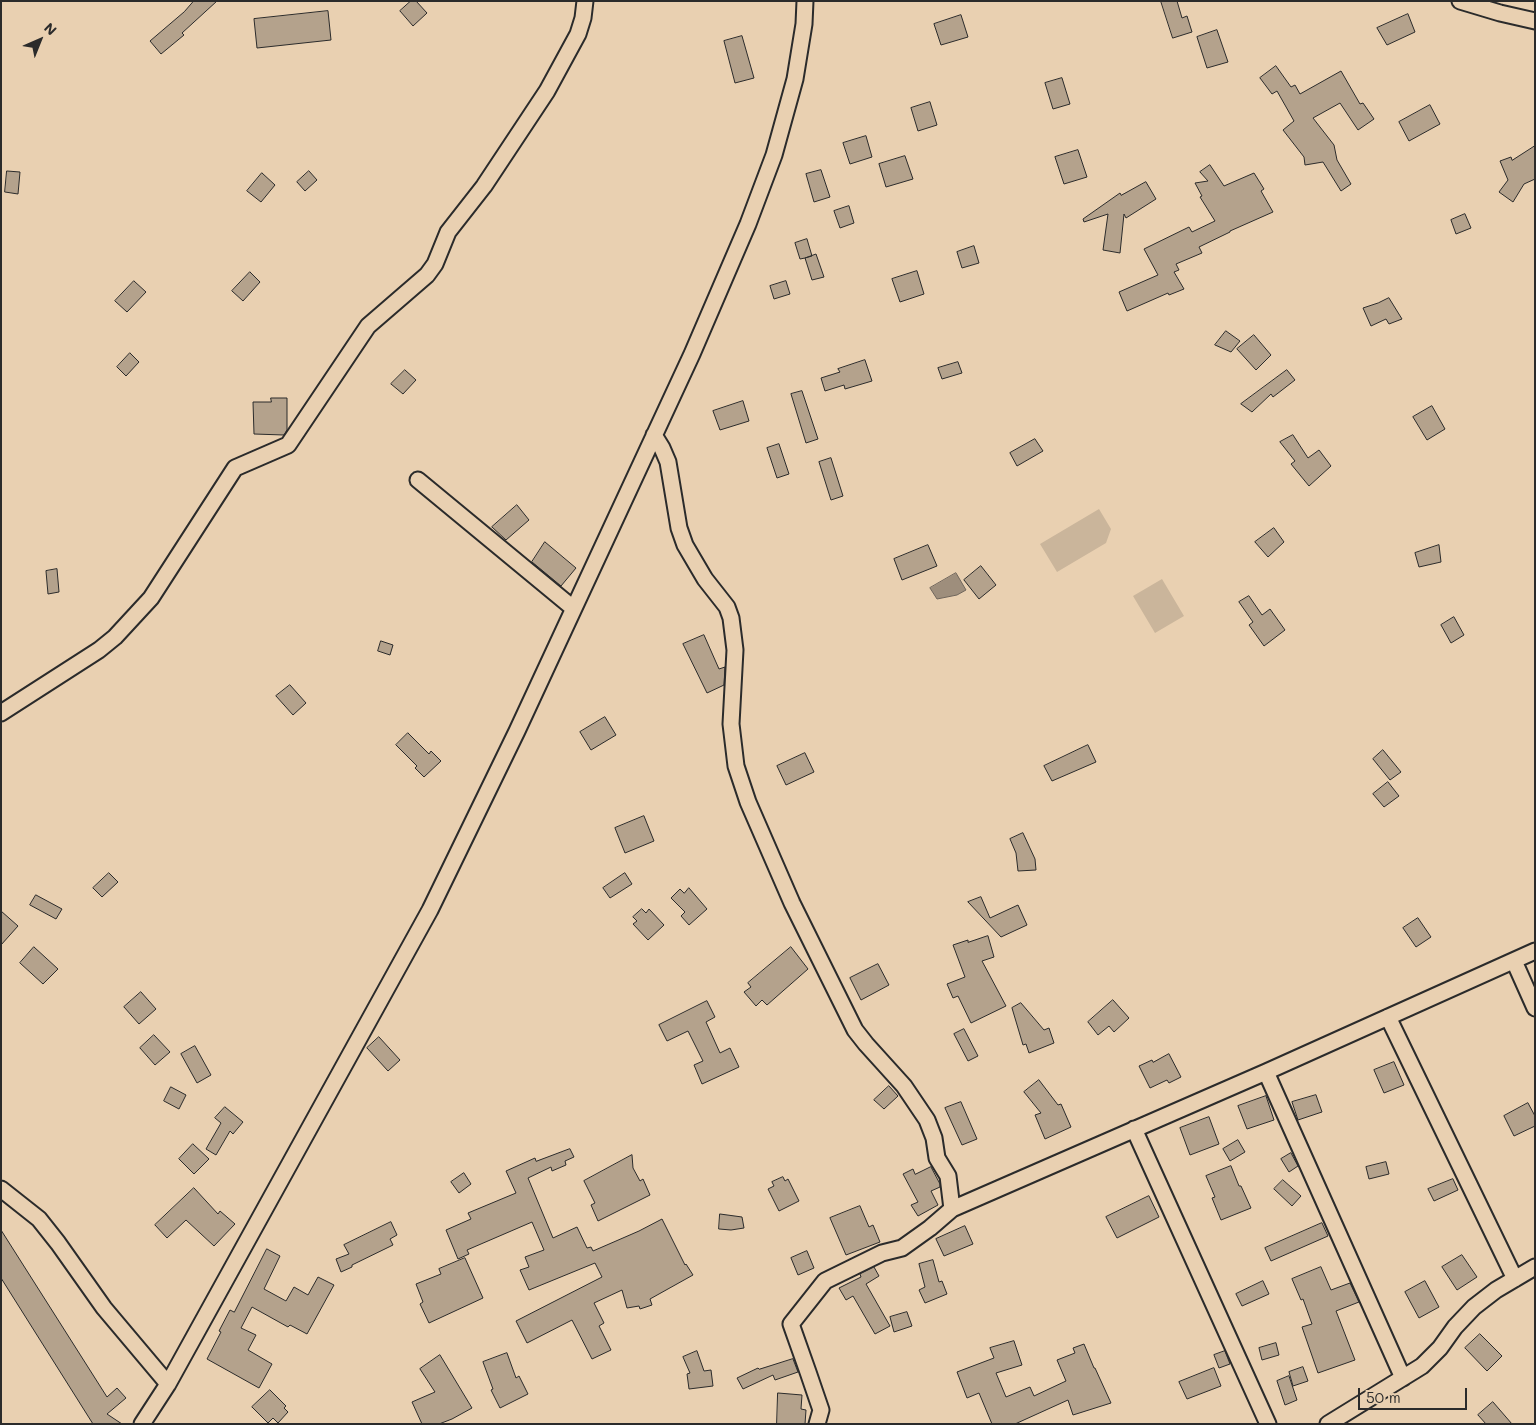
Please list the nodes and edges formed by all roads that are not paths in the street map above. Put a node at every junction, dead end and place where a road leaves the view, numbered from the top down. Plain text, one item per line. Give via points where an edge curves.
1 (585, 1) edge
2 (805, 1) edge
3 (1460, 1) edge
4 (1535, 21) edge
5 (654, 435) junction
6 (418, 480) dead end
7 (573, 608) junction
8 (1, 713) edge
9 (1535, 951) edge
10 (1514, 961) junction
11 (1535, 1008) edge
12 (1388, 1017) junction
13 (1266, 1072) junction
14 (1134, 1129) junction
15 (1, 1189) edge
16 (952, 1209) junction
17 (1535, 1267) edge
18 (1515, 1279) junction
19 (1403, 1378) junction
20 (168, 1384) junction
21 (142, 1424) edge
22 (817, 1424) edge
23 (1268, 1424) edge
24 (1328, 1424) edge

1 - 8 street via 578,34 547,91 484,186 448,232 435,264 427,275 368,326 288,445 235,468 150,598 115,636 99,650
2 - 5 street via 794,79 774,155 748,224
3 - 4 street
5 - 7 street
5 - 16 street via 668,462 685,545 732,618 731,724 736,766 748,802 792,903 855,1030 904,1086 927,1120 937,1158 948,1176
6 - 7 street
7 - 20 street via 430,910
9 - 10 street
10 - 11 street
10 - 12 street
12 - 13 street
12 - 18 street
13 - 14 street
13 - 19 street
14 - 16 street
14 - 23 street
15 - 20 street via 39,1219 104,1308
16 - 22 street via 902,1248 882,1253 825,1281 791,1324 820,1410
17 - 18 street
18 - 19 street via 1474,1307 1422,1366
19 - 24 street
20 - 21 street

